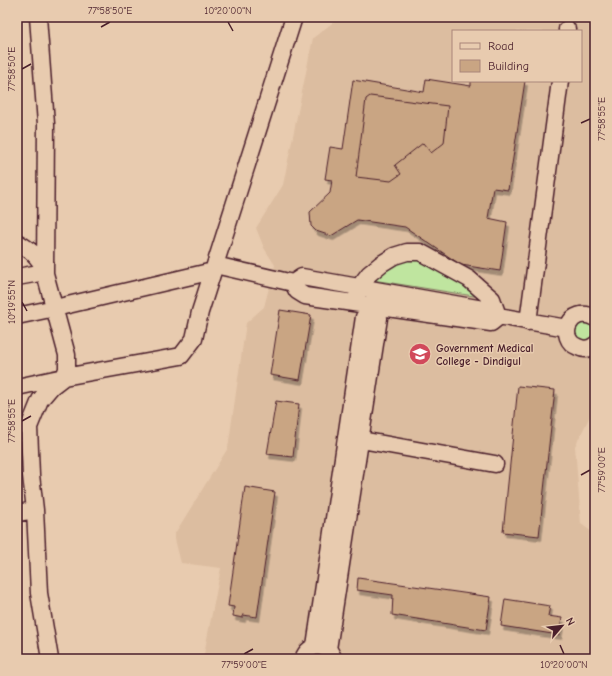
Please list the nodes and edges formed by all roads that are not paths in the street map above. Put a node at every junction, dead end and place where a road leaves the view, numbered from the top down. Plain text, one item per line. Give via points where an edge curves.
1 (38, 17) edge
2 (294, 17) edge
3 (560, 82) edge
4 (17, 242) edge
5 (214, 268) junction
6 (45, 272) junction
7 (17, 277) edge
8 (293, 283) junction
9 (369, 294) junction
10 (55, 308) junction
11 (17, 316) edge
12 (498, 316) junction
13 (595, 318) edge
14 (528, 322) junction
15 (567, 328) junction
16 (595, 345) edge
17 (64, 377) junction
18 (17, 387) edge
19 (23, 428) edge
20 (353, 439) junction
21 (495, 464) dead end
22 (36, 510) junction
23 (17, 513) edge
24 (326, 652) edge
25 (50, 659) edge
26 (303, 659) edge

1 - 6 street via 46,124
2 - 5 street
3 - 14 street
4 - 6 street via 37,256
5 - 8 street
5 - 10 street
5 - 17 street via 194,339 181,356
6 - 7 street
6 - 10 street
8 - 9 street via 302,277
8 - 9 street via 297,291 305,296 356,303
9 - 12 street via 494,311
9 - 12 street via 369,274 394,256 420,252 469,279 492,299
9 - 20 street via 379,318
10 - 11 street
10 - 17 street via 67,355
12 - 14 street
13 - 15 street via 585,314 579,315 570,321
14 - 15 street
15 - 16 street via 570,343 586,349
17 - 18 street
17 - 19 street via 40,400
19 - 22 street
20 - 21 street
20 - 24 street
22 - 23 street
22 - 25 street via 38,593
24 - 26 street via 308,650

